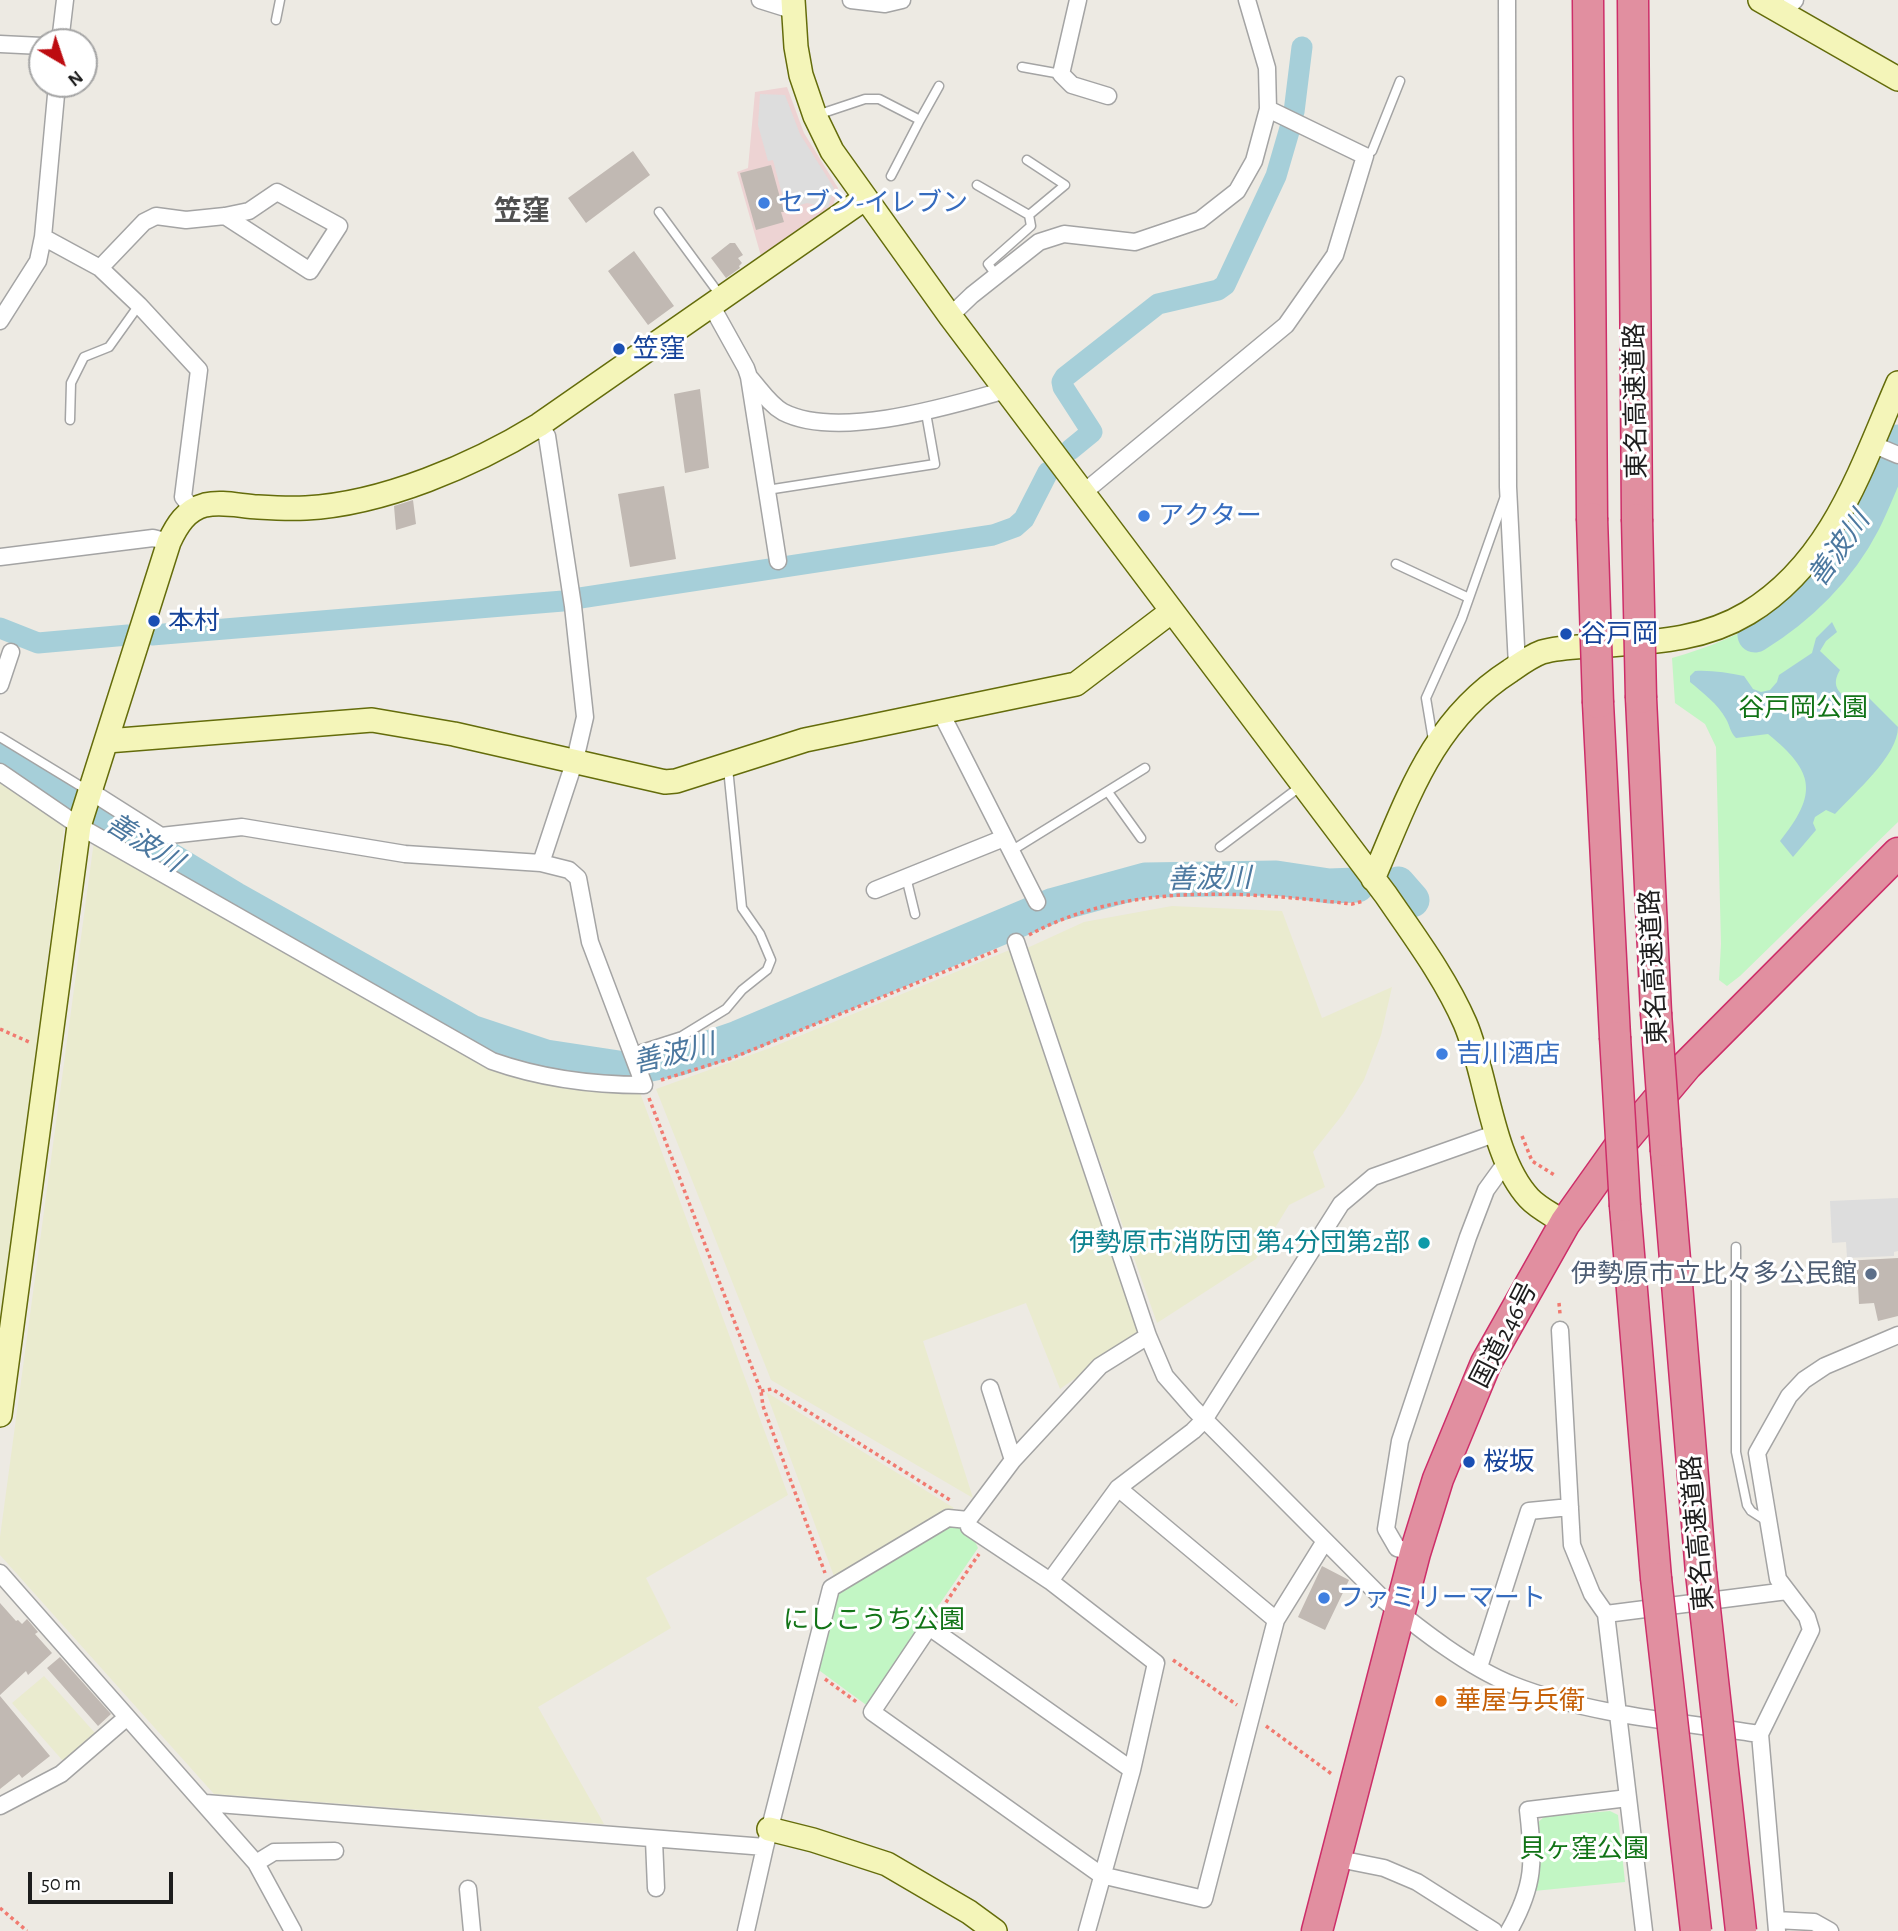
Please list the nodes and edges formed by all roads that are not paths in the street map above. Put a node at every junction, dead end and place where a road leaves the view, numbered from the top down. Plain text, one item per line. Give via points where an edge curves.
1 (65, 0) edge
2 (279, 0) edge
3 (760, 0) edge
4 (851, 0) edge
5 (902, 0) edge
6 (1078, 0) edge
7 (1247, 0) edge
8 (1507, 0) edge
9 (1588, 0) edge
10 (1633, 0) edge
11 (1759, 0) edge
12 (792, 5) edge
13 (1789, 7) edge
14 (276, 20) dead end
15 (62, 28) edge
16 (0, 44) edge
17 (28, 45) edge
18 (1022, 67) dead end
19 (1894, 71) edge
20 (1061, 74) junction
21 (1400, 81) dead end
22 (939, 86) dead end
23 (1108, 96) dead end
24 (56, 98) edge
25 (1268, 108) junction
26 (815, 116) junction
27 (920, 120) junction
28 (1365, 156) junction
29 (1027, 160) dead end
30 (891, 176) dead end
31 (977, 185) dead end
32 (864, 199) junction
33 (659, 212) dead end
34 (1028, 215) junction
35 (225, 216) junction
36 (43, 237) junction
37 (100, 268) junction
38 (996, 275) junction
39 (716, 301) junction
40 (139, 305) junction
41 (950, 316) junction
42 (0, 321) edge
43 (749, 377) junction
44 (1898, 383) edge
45 (1006, 390) junction
46 (926, 413) junction
47 (70, 420) dead end
48 (539, 425) junction
49 (1872, 444) junction
50 (1898, 456) edge
51 (1508, 487) junction
52 (767, 490) junction
53 (1083, 493) junction
54 (193, 510) junction
55 (169, 542) junction
56 (0, 557) edge
57 (778, 561) dead end
58 (1396, 564) dead end
59 (1469, 598) junction
60 (1172, 611) junction
61 (11, 652) dead end
62 (1517, 666) junction
63 (0, 685) edge
64 (940, 711) junction
65 (0, 737) edge
66 (107, 741) junction
67 (1434, 746) junction
68 (575, 760) junction
69 (727, 765) junction
70 (1145, 768) dead end
71 (0, 772) edge
72 (1303, 785) junction
73 (1108, 792) junction
74 (84, 808) junction
75 (1141, 838) dead end
76 (1008, 845) junction
77 (1220, 847) dead end
78 (1898, 853) edge
79 (541, 863) junction
80 (905, 877) junction
81 (1373, 879) junction
82 (875, 890) dead end
83 (1037, 902) dead end
84 (915, 914) dead end
85 (1016, 942) dead end
86 (634, 1056) junction
87 (1497, 1133) junction
88 (1507, 1161) junction
89 (1564, 1223) junction
90 (1736, 1247) dead end
91 (1560, 1330) dead end
92 (1898, 1335) edge
93 (1148, 1336) junction
94 (990, 1388) dead end
95 (0, 1415) edge
96 (1204, 1420) junction
97 (1013, 1460) junction
98 (1118, 1488) junction
99 (1570, 1507) junction
100 (968, 1520) junction
101 (1769, 1523) junction
102 (1325, 1541) junction
103 (1415, 1553) junction
104 (0, 1573) edge
105 (1050, 1581) junction
106 (1787, 1591) junction
107 (1399, 1612) junction
108 (1606, 1614) junction
109 (1276, 1620) junction
110 (1479, 1667) junction
111 (1618, 1712) junction
112 (126, 1718) junction
113 (1760, 1734) junction
114 (1132, 1770) junction
115 (1628, 1798) junction
116 (205, 1803) junction
117 (0, 1806) edge
118 (767, 1838) junction
119 (654, 1840) junction
120 (335, 1851) dead end
121 (1334, 1858) junction
122 (256, 1863) junction
123 (1101, 1875) junction
124 (656, 1888) dead end
125 (468, 1889) dead end
126 (1776, 1925) edge
127 (293, 1931) edge
128 (472, 1931) edge
129 (746, 1931) edge
130 (995, 1931) edge
131 (1087, 1931) edge
132 (1317, 1931) edge
133 (1494, 1931) edge
134 (1509, 1931) edge
135 (1644, 1931) edge
136 (1696, 1931) edge
137 (1741, 1931) edge
138 (1830, 1931) edge

1 - 15 street
2 - 14 lane
3 - 12 street
4 - 5 street via 885,4
6 - 20 street
7 - 25 street via 1267,68
8 - 51 street
9 - 136 highway, 東名高速道路, bridge via 1592,518 1615,1037 1656,1578
10 - 137 highway, 東名高速道路, bridge via 1641,698 1656,1013 1701,1573
11 - 13 street
12 - 26 street via 801,75
13 - 19 street
16 - 17 street
18 - 20 lane
20 - 23 street via 1072,85
21 - 28 lane via 1372,151
22 - 27 lane
24 - 36 street
25 - 28 street
25 - 38 street via 1254,161 1237,191 1200,220 1135,242 1064,234 1039,242
26 - 27 lane via 879,99
26 - 32 street
27 - 30 lane
28 - 53 street via 1335,255 1286,325
29 - 34 lane via 1065,185
31 - 34 lane
32 - 39 street
32 - 41 street
33 - 39 lane
34 - 38 lane via 1031,226 988,264
35 - 35 street via 249,211 277,192 339,226 310,271
35 - 37 street via 186,220 156,216 144,222
36 - 37 street
36 - 42 street via 38,261
37 - 40 street
38 - 41 street
39 - 43 street
39 - 48 street
40 - 47 lane via 108,347 84,357 71,383
40 - 54 street via 199,370 183,496
41 - 45 street
43 - 46 street via 775,406 805,419 853,421
43 - 52 street
44 - 49 street
45 - 46 street
45 - 53 street
46 - 52 lane via 935,464
48 - 54 street via 450,471 342,503 259,508 220,503
48 - 68 street via 547,436 585,717
49 - 50 street
49 - 62 street via 1820,547 1784,585 1749,612 1692,636 1560,648
51 - 59 lane
51 - 62 street
52 - 57 street
53 - 60 street
54 - 55 street
55 - 56 street via 153,538
55 - 66 street
58 - 59 lane
59 - 67 lane via 1426,698
60 - 64 street via 1076,684
60 - 72 street
61 - 63 street
62 - 67 street via 1472,700
64 - 69 street via 806,740
64 - 76 street
65 - 74 lane
66 - 68 street via 372,720
66 - 74 street
67 - 81 street
68 - 69 street via 665,782
68 - 79 street
69 - 86 lane via 742,908 760,933 771,960 767,970 726,1009 682,1036
70 - 73 lane
71 - 74 street
72 - 77 lane
72 - 81 street
73 - 75 lane
73 - 76 lane
74 - 79 street via 161,836 242,827 405,854
74 - 86 street via 492,1061 549,1077 618,1085 643,1082
74 - 95 street
76 - 80 street
76 - 83 street
78 - 89 highway, 国道246号 via 1687,1065 1623,1140
79 - 86 street via 578,877 590,942
80 - 82 street
80 - 84 lane
81 - 87 street via 1451,993 1466,1025
85 - 93 street
87 - 88 street
87 - 96 street via 1373,1177 1341,1204
88 - 89 street via 1530,1199
88 - 103 street via 1486,1190 1468,1237 1400,1441 1386,1529 1397,1548
89 - 103 highway, 国道246号 via 1486,1363 1438,1479
90 - 101 lane via 1736,1452 1747,1505
91 - 99 street
92 - 101 street via 1825,1366 1789,1396 1757,1453
93 - 96 street via 1165,1376
93 - 97 street via 1100,1366
94 - 97 street
96 - 98 street
96 - 102 street
97 - 100 street
98 - 105 street
98 - 109 street
99 - 108 street via 1572,1545 1592,1594
99 - 110 street via 1529,1511
100 - 105 street via 969,1527
100 - 118 street via 948,1518 831,1588
101 - 106 street via 1776,1574
102 - 107 street
102 - 109 street
103 - 107 highway, 国道246号
104 - 112 street
105 - 114 street via 1156,1663
106 - 108 street
106 - 113 street via 1811,1630
107 - 110 street
107 - 121 highway, 国道246号
108 - 111 street
109 - 123 street via 1204,1899
110 - 111 street via 1512,1685 1552,1698
111 - 113 street
111 - 115 street
112 - 116 street
112 - 117 street via 61,1773
113 - 126 street
114 - 123 street
114 - 123 street via 929,1627 872,1712
115 - 134 street via 1528,1810 1531,1873 1523,1905
115 - 135 street
116 - 119 street
116 - 122 street
118 - 119 street
118 - 129 street
118 - 130 street via 887,1864
119 - 124 street
120 - 122 street via 274,1852
121 - 132 highway, 国道246号
121 - 133 street via 1384,1868 1418,1882
122 - 127 street
123 - 131 street
125 - 128 street
126 - 138 street via 1814,1922

